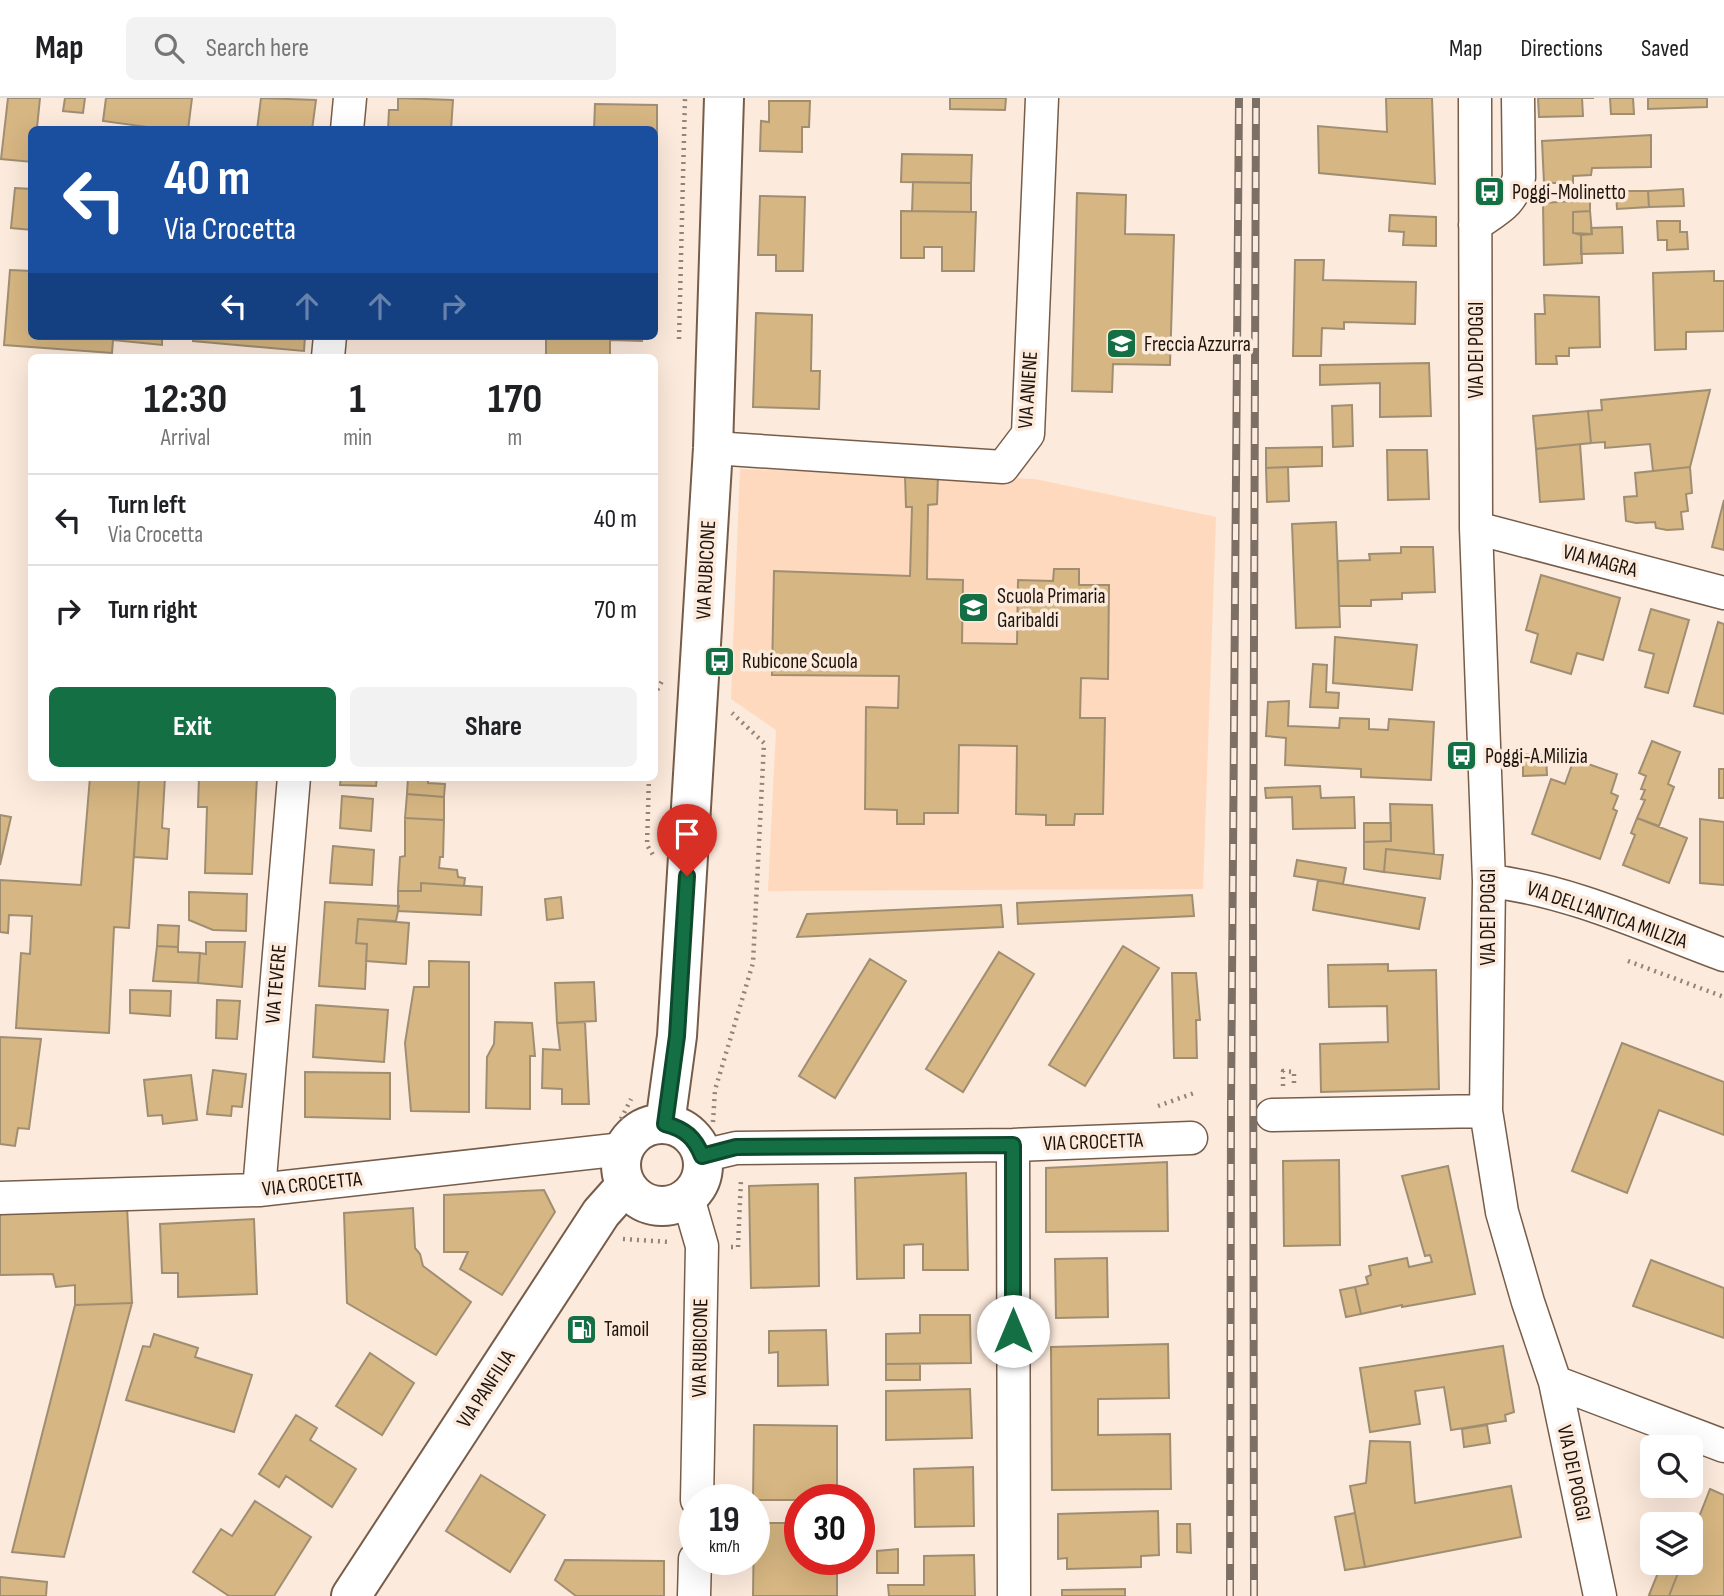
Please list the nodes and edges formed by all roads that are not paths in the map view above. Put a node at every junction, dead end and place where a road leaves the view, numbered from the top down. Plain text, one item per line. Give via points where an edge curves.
1 (350, 98) edge
2 (724, 98) edge
3 (1042, 98) edge
4 (1475, 98) edge
5 (1518, 98) edge
6 (347, 126) edge
7 (1475, 225) junction
8 (713, 448) junction
9 (1476, 528) junction
10 (1724, 593) edge
11 (293, 781) edge
12 (1489, 881) junction
13 (1724, 955) edge
14 (1486, 1111) junction
15 (1272, 1115) dead end
16 (665, 1124) junction
17 (1191, 1138) dead end
18 (1013, 1145) junction
19 (719, 1152) junction
20 (624, 1168) junction
21 (259, 1190) junction
22 (0, 1198) edge
23 (688, 1198) junction
24 (1555, 1382) junction
25 (1724, 1446) edge
26 (696, 1484) edge
27 (695, 1575) edge
28 (351, 1596) edge
29 (694, 1596) edge
30 (1014, 1596) edge
31 (1600, 1596) edge

1 - 6 street
2 - 8 street, VIA RUBICONE
3 - 8 street, VIA ANIENE via 1028,434 1003,467
4 - 7 street, VIA DEI POGGI
5 - 7 street via 1516,188 1507,203
7 - 9 street, VIA DEI POGGI
8 - 16 street, VIA RUBICONE via 677,1036
9 - 10 street, VIA MAGRA
9 - 12 street, VIA DEI POGGI
11 - 21 street, VIA TEVERE
12 - 13 street, VIA DELL'ANTICA MILIZIA via 1577,901
12 - 14 street, VIA DEI POGGI
14 - 15 street
14 - 24 street, VIA DEI POGGI via 1502,1212
16 - 19 street
16 - 20 street via 652,1124 630,1138
17 - 18 street, VIA CROCETTA
18 - 19 street, VIA CROCETTA
18 - 30 street
19 - 23 street
20 - 21 street, VIA CROCETTA
20 - 23 street via 635,1197 647,1204 661,1207
20 - 28 street, VIA PANFILIA via 601,1213
21 - 22 street, VIA CROCETTA
23 - 26 street, VIA RUBICONE via 702,1246
24 - 25 street
24 - 31 street, VIA DEI POGGI
27 - 29 street

